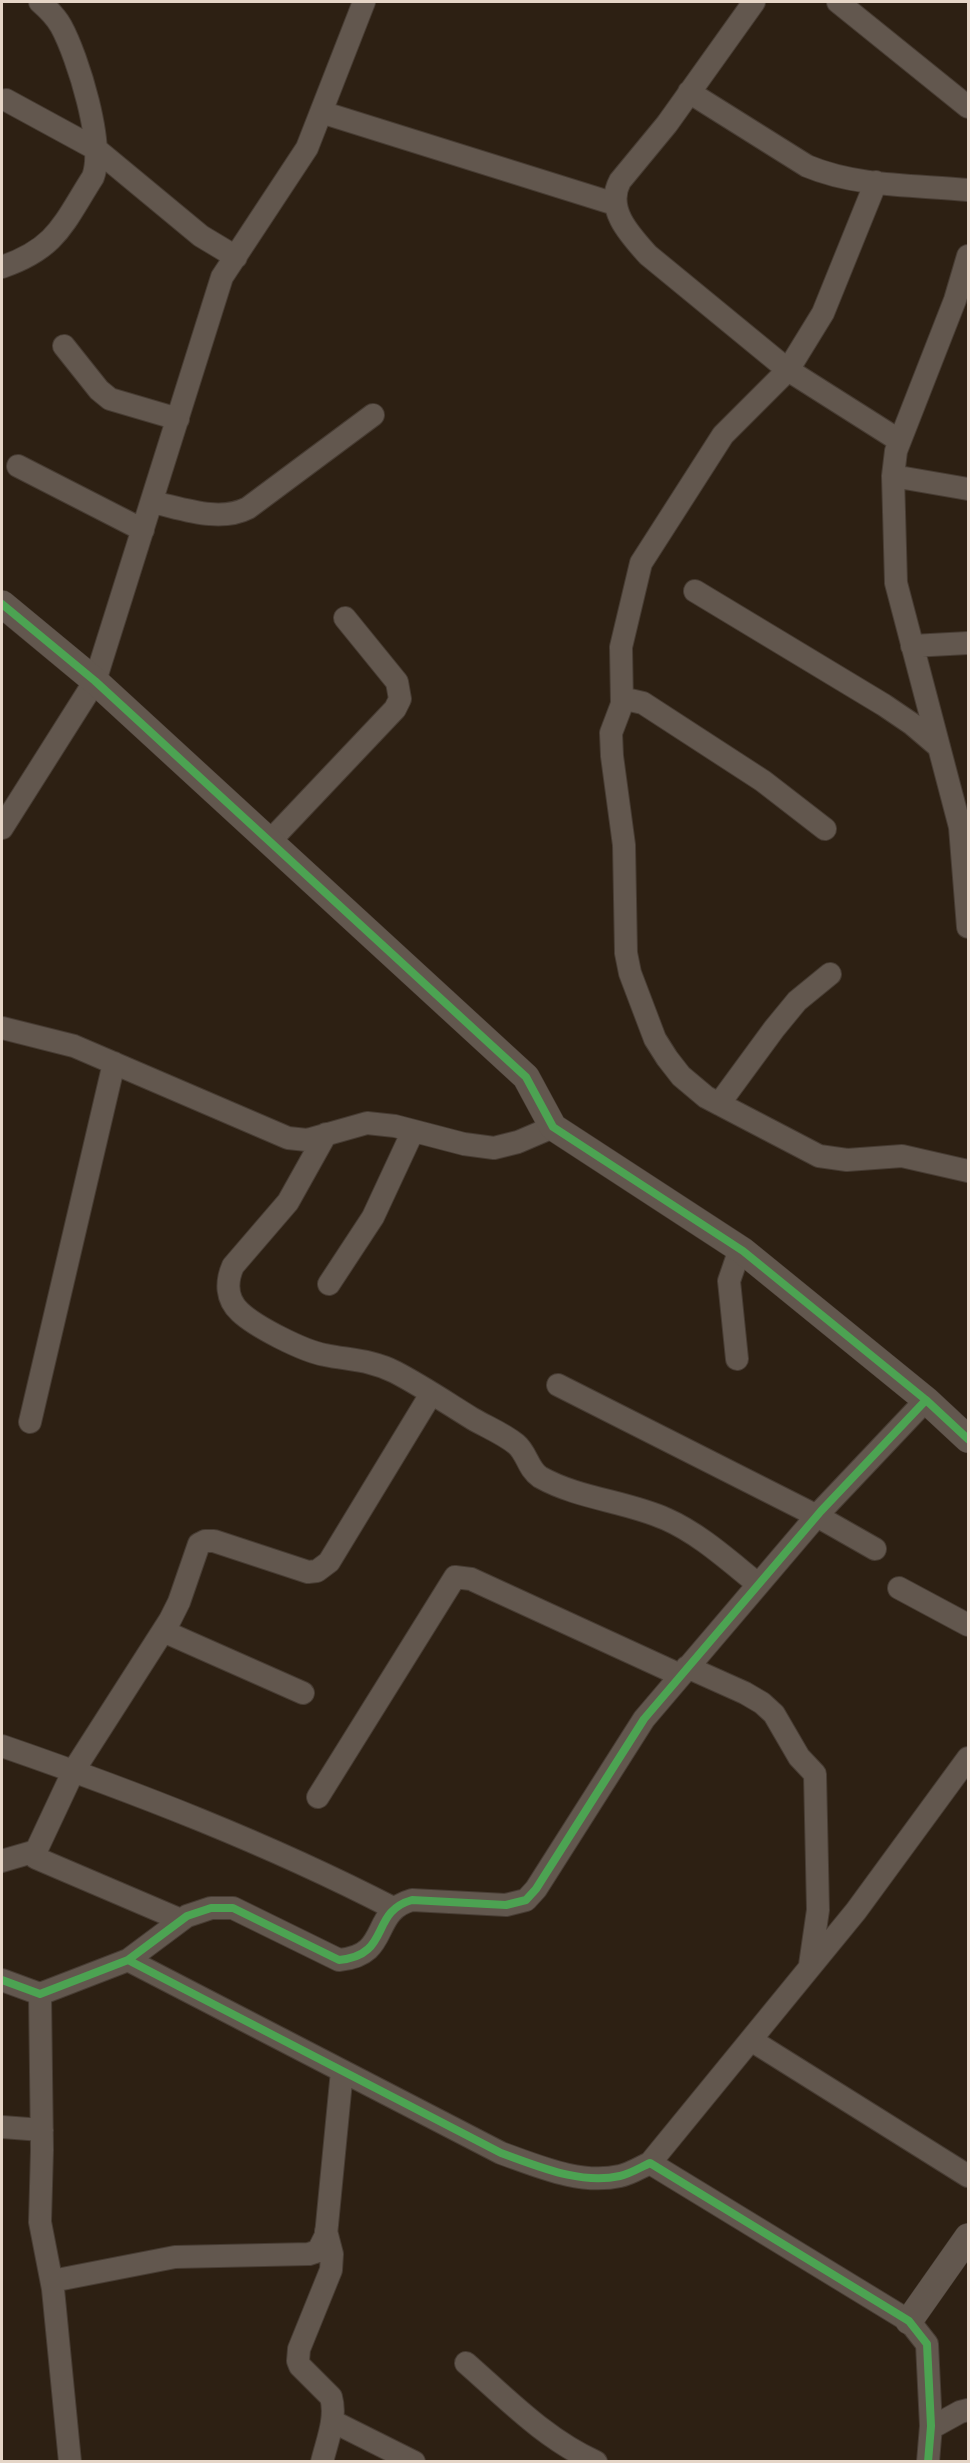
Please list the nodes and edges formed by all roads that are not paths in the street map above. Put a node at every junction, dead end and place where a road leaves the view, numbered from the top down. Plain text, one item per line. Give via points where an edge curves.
1 (40, 2) edge
2 (364, 2) edge
3 (754, 2) edge
4 (838, 2) edge
5 (689, 92) junction
6 (6, 100) dead end
7 (969, 107) edge
8 (321, 112) junction
9 (96, 149) junction
10 (876, 182) junction
11 (969, 189) edge
12 (615, 204) junction
13 (236, 257) junction
14 (2, 267) edge
15 (967, 267) edge
16 (64, 346) dead end
17 (788, 370) junction
18 (373, 416) dead end
19 (178, 419) junction
20 (900, 441) junction
21 (18, 466) dead end
22 (893, 476) junction
23 (969, 489) edge
24 (152, 501) junction
25 (142, 530) junction
26 (694, 591) dead end
27 (2, 604) edge
28 (345, 618) dead end
29 (969, 643) edge
30 (912, 646) junction
31 (95, 681) junction
32 (622, 704) junction
33 (939, 747) junction
34 (960, 793) edge
35 (2, 828) edge
36 (825, 830) dead end
37 (270, 841) junction
38 (966, 874) edge
39 (969, 927) edge
40 (830, 974) dead end
41 (2, 1028) edge
42 (114, 1063) junction
43 (719, 1104) junction
44 (553, 1127) junction
45 (413, 1131) junction
46 (326, 1134) junction
47 (969, 1171) edge
48 (740, 1249) junction
49 (328, 1284) dead end
50 (737, 1359) dead end
51 (558, 1384) dead end
52 (431, 1394) junction
53 (926, 1400) junction
54 (30, 1422) dead end
55 (969, 1439) edge
56 (817, 1516) junction
57 (875, 1550) dead end
58 (758, 1584) junction
59 (899, 1588) dead end
60 (969, 1625) edge
61 (163, 1632) junction
62 (684, 1671) junction
63 (303, 1693) dead end
64 (2, 1746) edge
65 (969, 1758) edge
66 (74, 1770) junction
67 (318, 1797) dead end
68 (36, 1851) junction
69 (2, 1861) edge
70 (393, 1908) junction
71 (182, 1920) junction
72 (128, 1960) junction
73 (810, 1968) junction
74 (2, 1980) edge
75 (40, 1994) junction
76 (751, 2040) junction
77 (342, 2071) junction
78 (2, 2127) edge
79 (42, 2130) junction
80 (650, 2163) junction
81 (969, 2176) edge
82 (326, 2231) junction
83 (967, 2242) edge
84 (52, 2281) junction
85 (909, 2321) junction
86 (466, 2363) dead end
87 (969, 2410) edge
88 (332, 2421) junction
89 (931, 2428) junction
90 (70, 2462) edge
91 (322, 2462) edge
92 (414, 2462) edge
93 (596, 2462) edge
94 (928, 2462) edge

1 - 9 street via 60,23 72,50
2 - 8 street
3 - 5 street
4 - 7 street
5 - 10 street via 807,166 844,179
5 - 12 street via 620,181
6 - 9 street
8 - 12 street
8 - 13 street via 306,148
9 - 13 street via 201,236
9 - 14 street via 93,177 50,243 31,256
10 - 11 street
10 - 17 street via 823,313
12 - 17 street via 630,236 648,255
13 - 19 street via 222,278
15 - 20 street
16 - 19 street via 110,399
17 - 20 street
17 - 32 street via 723,435 641,563 621,647
18 - 24 street via 237,514 215,515
19 - 24 street
20 - 22 street
21 - 25 street
22 - 23 street
22 - 30 street via 896,583
24 - 25 street
25 - 31 street
26 - 33 street via 884,705
27 - 31 street
28 - 37 street via 398,682 399,699 395,709
29 - 30 street
30 - 33 street
31 - 35 street
31 - 37 street
32 - 36 street via 637,701 653,709 764,781
32 - 43 street via 611,733 624,845 624,939 630,973 655,1039 667,1058 681,1076
33 - 34 street
34 - 38 street
37 - 44 street via 526,1077
38 - 39 street
40 - 43 street via 797,1001
41 - 42 street via 74,1046
42 - 46 street via 288,1138 307,1140
42 - 54 street
43 - 47 street via 826,1158 902,1156
44 - 45 street via 494,1148
44 - 48 street
45 - 46 street via 367,1123
45 - 49 street via 373,1217
46 - 52 street via 288,1202 233,1266 228,1277 230,1298 241,1313 285,1339 324,1355 378,1364
48 - 50 street via 729,1281
48 - 53 street
51 - 56 street
52 - 58 street via 517,1444 534,1473 568,1489 664,1518 710,1545
52 - 61 street via 329,1562 308,1572 205,1541 195,1552 179,1602
53 - 55 street
53 - 56 street
56 - 57 street
56 - 58 street
58 - 62 street
59 - 60 street
61 - 63 street
61 - 66 street
62 - 67 street via 471,1579 455,1578
62 - 70 street via 644,1719 526,1900 506,1905 412,1900
62 - 73 street via 762,1703 774,1714 799,1757 815,1774 818,1910
64 - 66 street
65 - 73 street
66 - 68 street
66 - 70 street via 237,1835
68 - 69 street
68 - 71 street via 36,1858
70 - 71 street via 369,1950 355,1958 339,1960 232,1908 212,1908
71 - 72 street
72 - 75 street
72 - 77 street
73 - 76 street
74 - 75 street
75 - 79 street
76 - 80 street
76 - 81 street
77 - 80 street via 501,2153 554,2172 588,2178 620,2176
77 - 82 street
78 - 79 street
79 - 84 street via 40,2222
80 - 85 street
82 - 84 street via 323,2245 309,2254 175,2257
82 - 88 street via 332,2254 331,2270 299,2349 298,2361 331,2397
83 - 85 street
84 - 90 street
85 - 89 street via 927,2344
86 - 93 street via 541,2429
87 - 89 street
88 - 91 street
88 - 92 street
89 - 94 street

